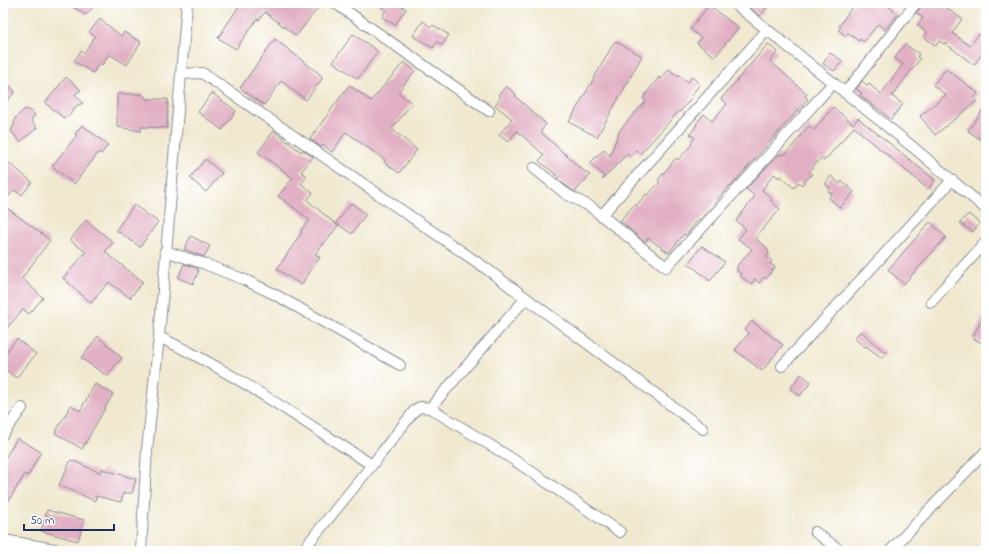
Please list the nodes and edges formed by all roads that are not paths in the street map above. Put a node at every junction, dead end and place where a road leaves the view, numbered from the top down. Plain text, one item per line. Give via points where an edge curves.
1 (187, 3) edge
2 (335, 3) edge
3 (734, 3) edge
4 (916, 3) edge
5 (767, 30) junction
6 (181, 74) junction
7 (833, 83) junction
8 (845, 93) junction
9 (489, 111) dead end
10 (534, 168) dead end
11 (952, 180) junction
12 (986, 208) edge
13 (601, 216) junction
14 (986, 242) edge
15 (165, 251) junction
16 (526, 298) junction
17 (931, 302) dead end
18 (159, 337) junction
19 (400, 364) dead end
20 (782, 366) dead end
21 (22, 408) dead end
22 (430, 408) junction
23 (703, 429) dead end
24 (3, 434) edge
25 (986, 450) edge
26 (372, 465) junction
27 (620, 532) dead end
28 (815, 532) dead end
29 (3, 542) edge
30 (54, 551) edge
31 (141, 551) edge
32 (302, 551) edge
33 (841, 551) edge
34 (890, 551) edge

1 - 6 street
2 - 9 street
3 - 5 street
4 - 8 street
5 - 7 street
5 - 13 street
6 - 15 street
6 - 16 street via 202,74 208,77
7 - 8 street
7 - 13 street via 666,267
8 - 11 street
10 - 13 street via 566,194 591,207
11 - 12 street
11 - 20 street
14 - 17 street
15 - 18 street
15 - 19 street via 245,280
16 - 22 street
16 - 23 street
18 - 26 street via 245,384
18 - 31 street via 148,434
21 - 24 street
22 - 26 street via 420,407 415,410
22 - 27 street via 511,458
25 - 34 street
26 - 32 street
28 - 33 street
29 - 30 main road

